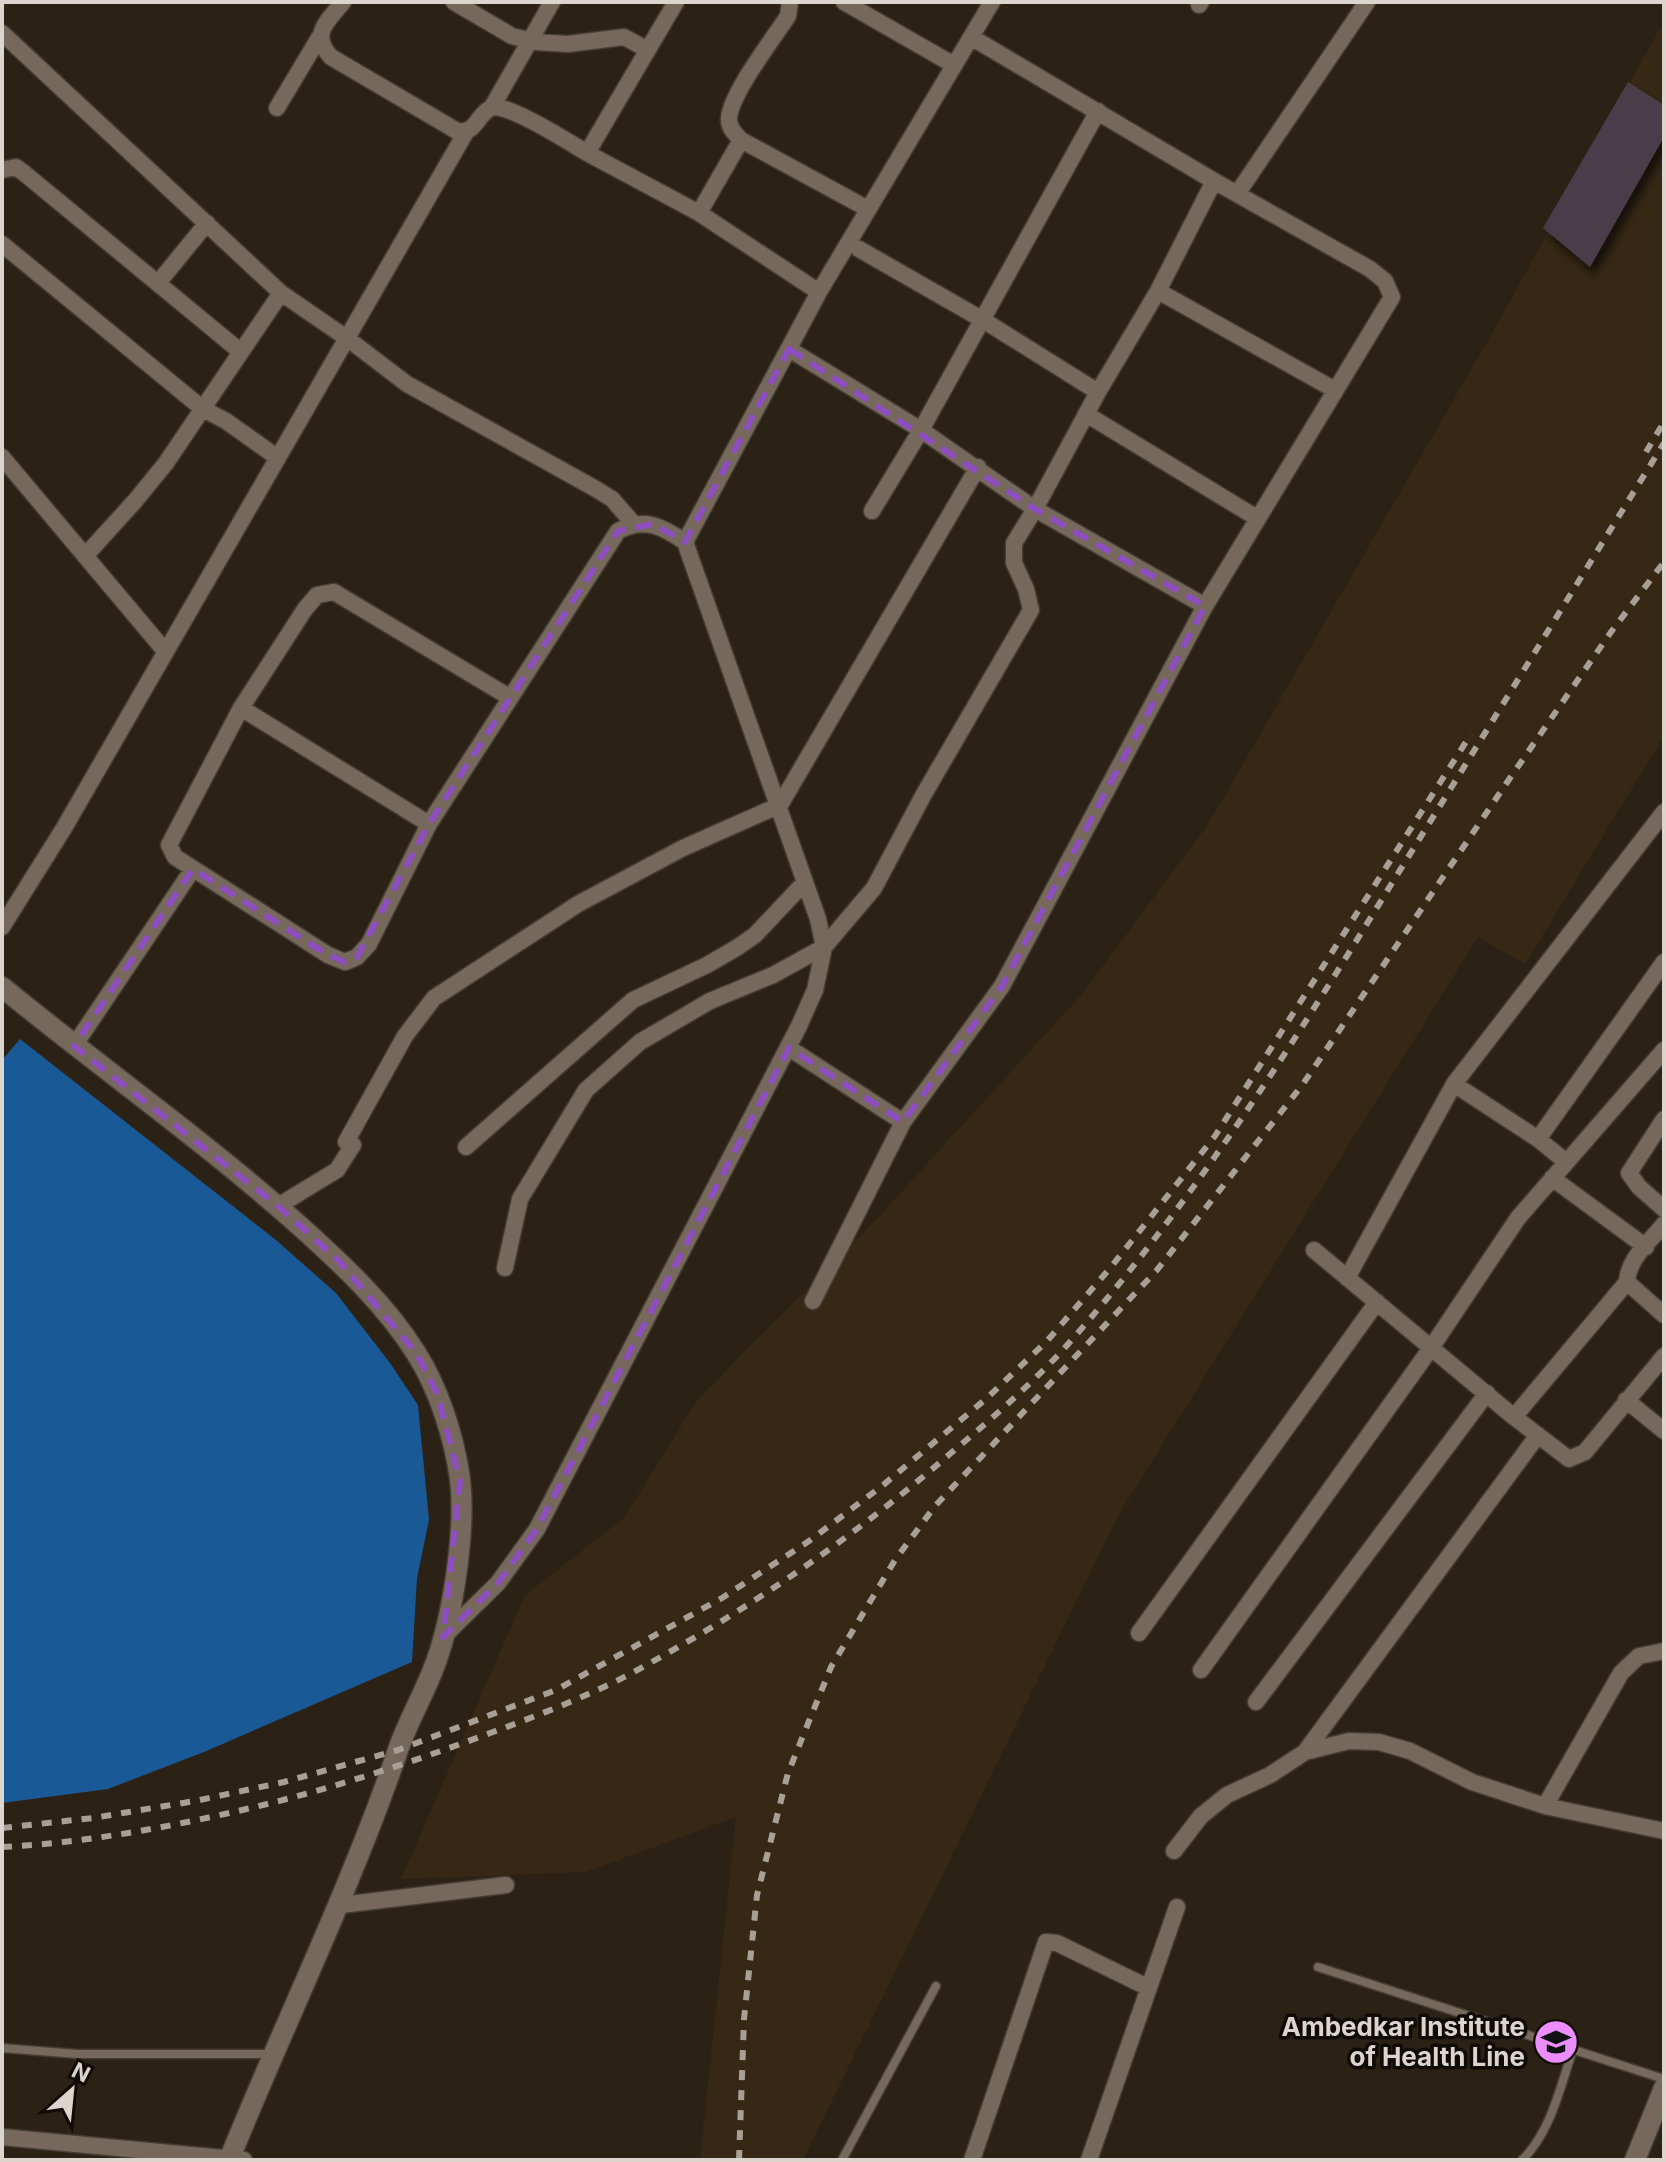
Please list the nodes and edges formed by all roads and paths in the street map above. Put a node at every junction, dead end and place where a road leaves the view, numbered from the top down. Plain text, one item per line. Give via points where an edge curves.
1 (343, 2) edge
2 (454, 2) edge
3 (552, 2) edge
4 (676, 2) edge
5 (790, 2) edge
6 (844, 2) edge
7 (992, 2) edge
8 (1367, 2) edge
9 (2, 33) edge
10 (320, 36) junction
11 (971, 37) junction
12 (530, 40) junction
13 (648, 50) junction
14 (954, 65) junction
15 (492, 107) junction
16 (277, 108) dead end
17 (1098, 111) junction
18 (466, 132) junction
19 (741, 140) junction
20 (587, 153) junction
21 (2, 170) edge
22 (1214, 181) junction
23 (1237, 194) junction
24 (868, 209) junction
25 (699, 213) junction
26 (207, 223) junction
27 (2, 244) edge
28 (859, 249) dead end
29 (158, 283) junction
30 (1158, 291) junction
31 (819, 292) junction
32 (281, 293) junction
33 (983, 320) junction
34 (348, 339) junction
35 (789, 349) junction
36 (241, 352) junction
37 (1335, 390) junction
38 (1098, 392) junction
39 (203, 409) junction
40 (1086, 414) junction
41 (921, 430) junction
42 (2, 457) edge
43 (278, 458) junction
44 (978, 467) junction
45 (1035, 509) junction
46 (872, 511) dead end
47 (1257, 518) junction
48 (633, 523) junction
49 (685, 542) junction
50 (85, 556) junction
51 (1205, 606) junction
52 (165, 651) junction
53 (509, 697) junction
54 (241, 708) junction
55 (780, 805) junction
56 (1664, 812) edge
57 (429, 824) junction
58 (193, 869) junction
59 (805, 882) junction
60 (2, 927) edge
61 (824, 947) junction
62 (1664, 962) edge
63 (2, 987) edge
64 (74, 1046) junction
65 (789, 1048) junction
66 (1664, 1050) edge
67 (1454, 1084) junction
68 (1664, 1119) edge
69 (903, 1122) junction
70 (1538, 1139) junction
71 (466, 1147) dead end
72 (1565, 1161) junction
73 (1552, 1178) junction
74 (278, 1206) junction
75 (1664, 1209) edge
76 (1664, 1224) edge
77 (1646, 1247) junction
78 (1314, 1250) dead end
79 (505, 1268) dead end
80 (1347, 1278) junction
81 (1627, 1282) junction
82 (813, 1301) dead end
83 (1377, 1302) junction
84 (1664, 1315) edge
85 (1431, 1348) junction
86 (1664, 1356) edge
87 (1487, 1393) junction
88 (1626, 1400) junction
89 (1514, 1417) junction
90 (1664, 1431) edge
91 (1538, 1435) junction
92 (1139, 1633) dead end
93 (443, 1637) junction
94 (1664, 1651) edge
95 (1201, 1670) dead end
96 (1256, 1702) dead end
97 (1305, 1752) junction
98 (1545, 1806) junction
99 (1664, 1831) edge
100 (1174, 1851) dead end
101 (506, 1885) dead end
102 (341, 1905) junction
103 (1177, 1907) dead end
104 (1318, 1967) dead end
105 (936, 1986) dead end
106 (1149, 1988) junction
107 (2, 2048) edge
108 (1573, 2050) junction
109 (273, 2054) junction
110 (1664, 2079) edge
111 (1664, 2088) edge
112 (2, 2137) edge
113 (234, 2159) edge
114 (842, 2160) edge
115 (972, 2160) edge
116 (1089, 2160) edge
117 (1522, 2160) edge
118 (1635, 2160) edge

1 - 10 street
2 - 12 street via 512,36
3 - 12 street
4 - 13 street
5 - 19 street via 788,16 729,118
6 - 14 street
7 - 11 street
8 - 23 street
9 - 26 street
10 - 16 street
10 - 18 street via 331,57
11 - 14 street
11 - 17 street
12 - 13 street via 568,44 624,37
12 - 15 street
13 - 20 street
14 - 24 street
15 - 18 street
15 - 20 street via 515,112
17 - 22 street
17 - 33 street
18 - 34 street
19 - 24 street
19 - 25 street
20 - 25 street
21 - 29 street via 16,167
22 - 23 street
22 - 30 street
23 - 37 street via 1385,281 1392,297
24 - 31 street
25 - 31 street
26 - 29 street
26 - 32 street
27 - 39 street
28 - 33 street
29 - 36 street
30 - 37 street
30 - 38 street
31 - 35 street
32 - 34 street
32 - 36 street
33 - 38 street
33 - 41 street
34 - 43 street
34 - 48 street via 407,384 612,499
35 - 41 street
35 - 49 street
36 - 39 street
37 - 47 street
38 - 40 street
39 - 43 street
39 - 50 street via 151,482
40 - 45 street
40 - 47 street
41 - 44 street
41 - 46 street
42 - 50 street
43 - 52 street
44 - 45 street
44 - 55 street
45 - 51 street
45 - 61 street via 1014,543 1014,563 1031,610 1021,631 874,888
47 - 51 street
48 - 49 street via 653,524
48 - 53 street via 618,531
49 - 55 street
50 - 52 street
51 - 69 street via 1002,986
52 - 60 street
53 - 54 street via 334,592 317,595 305,609
53 - 57 street
54 - 57 street
54 - 58 street via 169,845 175,857
55 - 59 street
55 - 74 street via 683,848 578,904 434,998 405,1036 337,1170
56 - 67 street
57 - 58 street via 369,944 345,962
58 - 64 street
59 - 61 street
59 - 71 street via 738,947 633,1000
61 - 65 street via 815,990
61 - 79 street via 710,1001 640,1042 586,1090 520,1199
62 - 70 street
63 - 64 main road
64 - 74 main road
65 - 69 street
65 - 93 street via 537,1529 498,1583
66 - 72 street
67 - 70 street
67 - 80 street
68 - 75 street via 1629,1173
69 - 82 street
70 - 72 street
72 - 73 street
73 - 77 street
73 - 85 street via 1518,1218
74 - 93 main road via 367,1291 416,1353 437,1393 460,1481 454,1584
76 - 77 street
77 - 81 street via 1633,1259
78 - 80 street
80 - 83 street
81 - 84 street
81 - 89 street
83 - 85 street
83 - 92 street
85 - 87 street
85 - 95 street
86 - 88 street
87 - 89 street
87 - 96 street
88 - 90 street
88 - 91 street via 1578,1457 1569,1459
89 - 91 street
91 - 97 street
93 - 102 main road
94 - 98 street via 1639,1656 1621,1673
97 - 98 street via 1349,1741 1379,1742
97 - 100 street via 1227,1795 1201,1816
98 - 99 street
101 - 102 street
102 - 109 main road
103 - 106 street
104 - 108 lane
105 - 114 lane
106 - 115 street via 1046,1942
106 - 116 street
107 - 109 lane via 77,2054
108 - 110 lane
108 - 117 lane via 1546,2127
109 - 113 main road
111 - 118 main road
112 - 113 street

